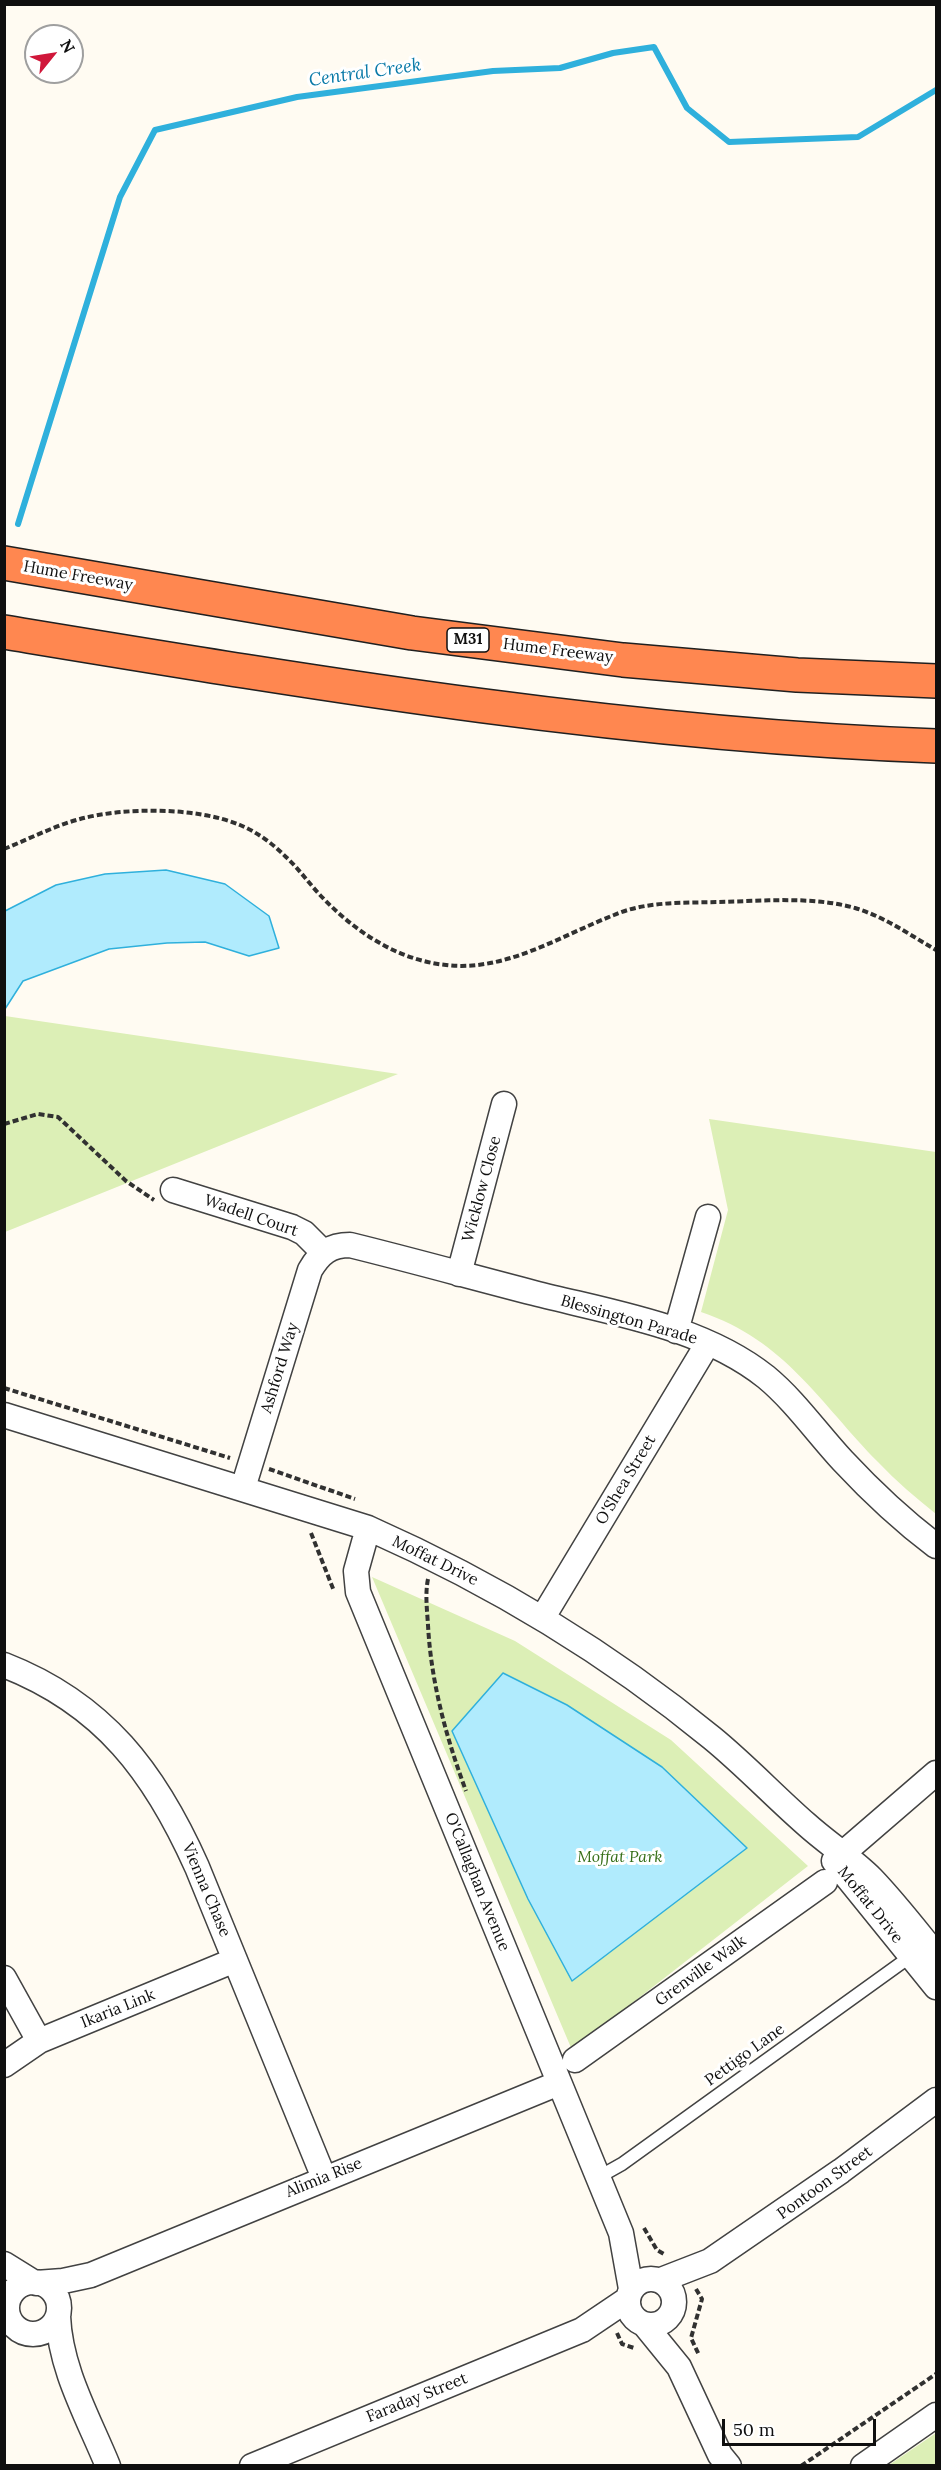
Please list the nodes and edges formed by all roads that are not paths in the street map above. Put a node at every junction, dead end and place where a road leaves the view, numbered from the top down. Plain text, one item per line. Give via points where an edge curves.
1 (4, 563) edge
2 (4, 632) edge
3 (936, 681) edge
4 (936, 746) edge
5 (504, 1104) dead end
6 (166, 1196) road end
7 (708, 1217) dead end
8 (323, 1252) junction
9 (459, 1274) junction
10 (676, 1331) junction
11 (708, 1343) junction
12 (4, 1415) edge
13 (243, 1488) junction
14 (368, 1528) junction
15 (936, 1546) edge
16 (543, 1617) junction
17 (4, 1665) edge
18 (936, 1773) edge
19 (834, 1866) junction
20 (936, 1955) edge
21 (911, 1956) junction
22 (235, 1960) junction
23 (4, 1978) edge
24 (936, 1987) edge
25 (39, 2041) junction
26 (575, 2060) dead end
27 (4, 2065) edge
28 (559, 2083) junction
29 (936, 2100) edge
30 (324, 2178) junction
31 (597, 2178) junction
32 (621, 2233) junction
33 (710, 2261) junction
34 (4, 2264) edge
35 (91, 2275) junction
36 (659, 2279) junction
37 (35, 2282) junction
38 (6, 2299) edge
39 (674, 2306) junction
40 (635, 2308) junction
41 (58, 2314) junction
42 (20, 2334) edge
43 (66, 2366) junction
44 (679, 2367) junction
45 (936, 2415) edge
46 (723, 2462) edge
47 (108, 2466) edge
48 (252, 2466) edge
49 (863, 2466) edge

1 - 3 highway, Hume Freeway / M31 via 412,633 623,660 797,675
2 - 4 highway via 529,713 695,732
5 - 9 street, Wicklow Close
6 - 8 street, Wadell Court via 292,1227
7 - 10 street
8 - 9 street, Blessington Parade via 350,1245
8 - 13 street, Ashford Way via 310,1270
9 - 10 street, Blessington Parade
10 - 11 street, Blessington Parade
11 - 15 street, Blessington Parade via 766,1378 871,1489
11 - 16 street, O'Shea Street
12 - 13 street, Moffat Drive
13 - 14 street, Moffat Drive
14 - 16 street, Moffat Drive via 425,1553
14 - 28 street, O'Callaghan Avenue via 356,1571 358,1592
16 - 19 street, Moffat Drive via 599,1653 712,1738 805,1823
17 - 22 street, Vienna Chase via 88,1712 141,1766 177,1822
18 - 19 street, Grenville Walk
19 - 20 street, Moffat Drive via 891,1900
19 - 21 street, Moffat Drive
19 - 26 street, Grenville Walk
21 - 24 street, Moffat Drive
21 - 31 lane, Pettigo Lane via 622,2164
22 - 25 street, Ikaria Link
22 - 30 street, Vienna Chase
23 - 25 street
25 - 27 street, Ikaria Link
28 - 30 street, Alimia Rise
28 - 31 street, O'Callaghan Avenue
29 - 33 street, Pontoon Street
30 - 35 street, Alimia Rise
31 - 32 street, O'Callaghan Avenue
32 - 36 street, O'Callaghan Avenue
32 - 40 street, O'Callaghan Avenue
33 - 36 street, Pontoon Street
33 - 39 street, Pontoon Street
34 - 37 street
35 - 37 street, Alimia Rise
35 - 41 street, Alimia Rise
36 - 39 street via 671,2289
36 - 40 street via 643,2280
37 - 38 street via 17,2287
37 - 41 street via 56,2296
38 - 42 street via 10,2321
39 - 40 street via 658,2324
39 - 44 street, O'Callaghan Avenue
40 - 44 street, O'Callaghan Avenue
40 - 48 street, Faraday Street
41 - 42 street via 48,2329
41 - 43 street
42 - 43 street
43 - 47 street
44 - 46 street, O'Callaghan Avenue
45 - 49 street

